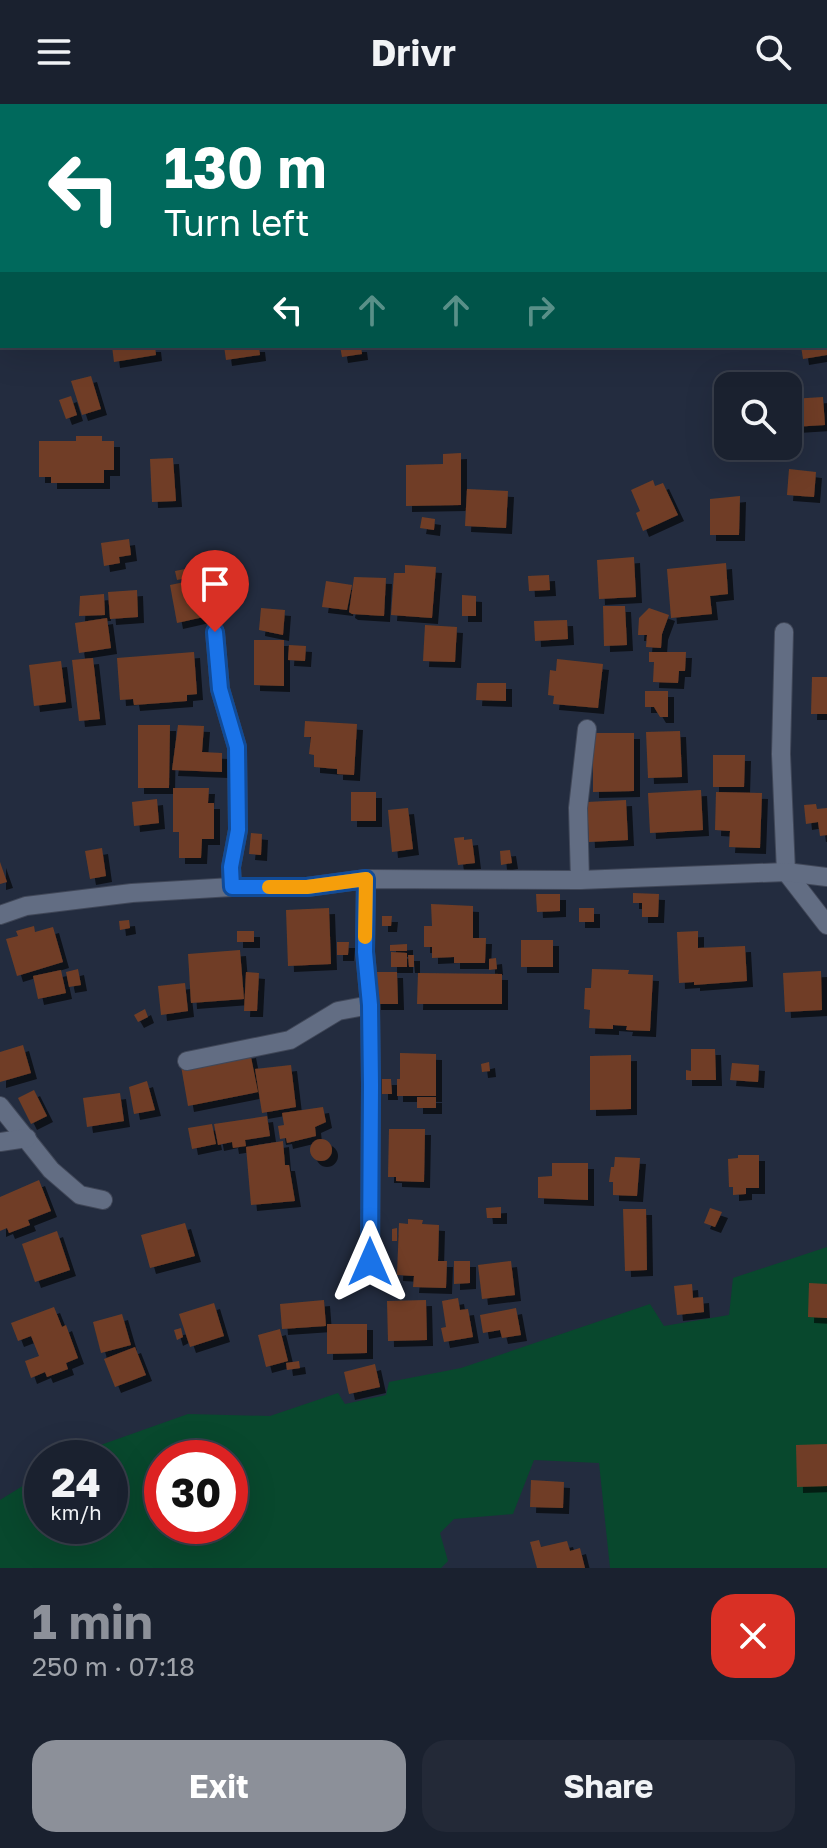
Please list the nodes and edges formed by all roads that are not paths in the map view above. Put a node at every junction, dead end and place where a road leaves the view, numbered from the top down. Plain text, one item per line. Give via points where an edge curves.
1 (215, 632) dead end
2 (784, 632) dead end
3 (587, 729) dead end
4 (786, 872) junction
5 (827, 877) edge
6 (366, 879) junction
7 (580, 880) junction
8 (232, 887) junction
9 (0, 915) edge
10 (827, 925) edge
11 (370, 1005) junction
12 (187, 1061) dead end
13 (0, 1106) edge
14 (27, 1138) junction
15 (0, 1142) edge
16 (103, 1200) dead end
17 (370, 1262) dead end

1 - 8 street via 220,689 237,747
2 - 4 street via 781,754
3 - 7 street via 578,808
4 - 5 street
4 - 7 street
4 - 10 street
6 - 7 street
6 - 8 street via 307,887
6 - 11 street
8 - 9 street via 117,895 26,906
11 - 12 street via 338,1011 290,1040
11 - 17 street
13 - 14 street
14 - 15 street
14 - 16 street via 51,1170 80,1195

